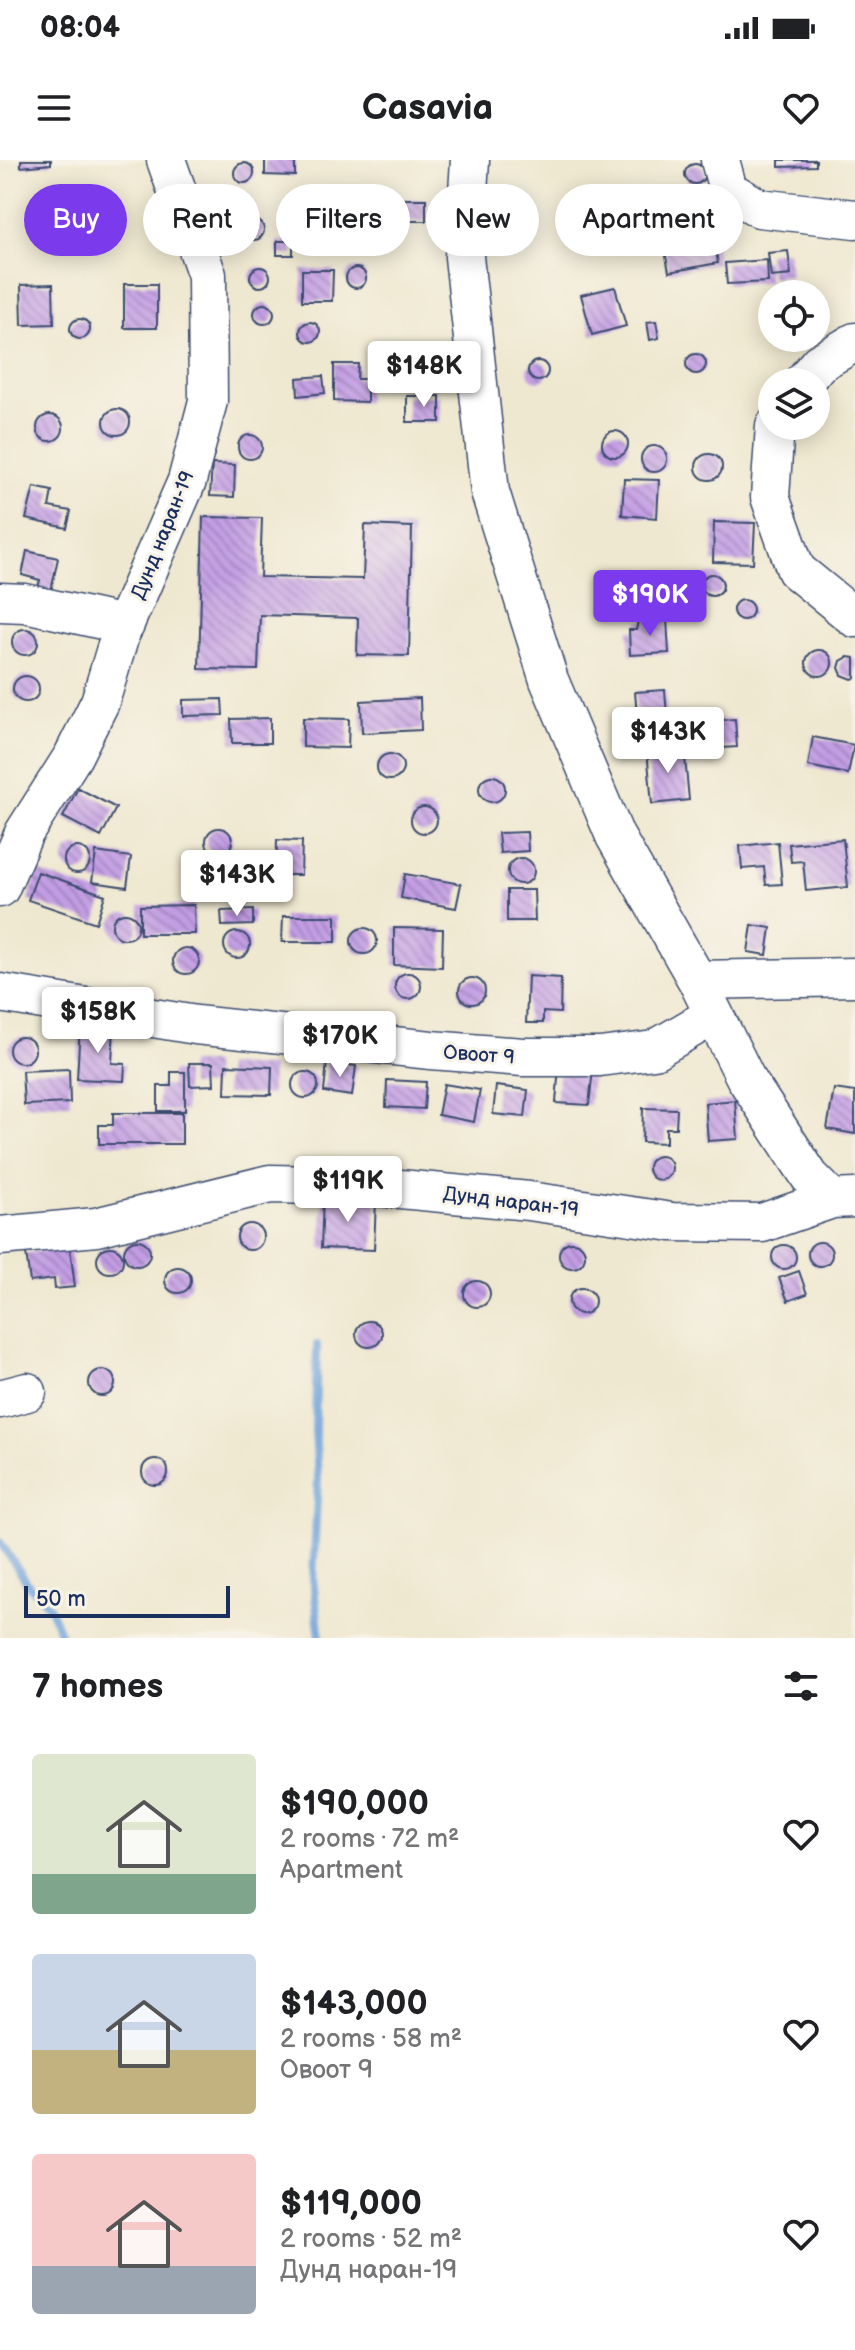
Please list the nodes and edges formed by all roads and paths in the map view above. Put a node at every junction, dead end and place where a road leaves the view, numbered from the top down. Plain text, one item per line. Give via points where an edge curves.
1 (166, 160) edge
2 (470, 160) edge
3 (720, 160) edge
4 (855, 219) edge
5 (855, 342) edge
6 (815, 368) edge
7 (774, 440) edge
8 (0, 602) edge
9 (855, 618) edge
10 (125, 625) junction
11 (0, 888) edge
12 (855, 977) edge
13 (697, 980) junction
14 (0, 993) edge
15 (712, 1016) junction
16 (843, 1198) edge
17 (0, 1236) edge

1 - 10 street, Дунд наран-19 via 207,275 208,401 187,481
2 - 13 street via 464,257 490,492 549,680 615,836
3 - 4 street via 728,190 759,208
5 - 6 street
7 - 9 street via 770,497 796,570
8 - 10 street
10 - 11 street, Дунд наран-19 via 100,702 24,833
12 - 13 street
13 - 15 street
14 - 15 street, Овоот 9 via 196,1025 523,1057 600,1057 654,1050
15 - 16 street via 810,1177
16 - 17 street, Дунд наран-19 via 762,1223 672,1222 529,1201 368,1186 270,1184 96,1227

